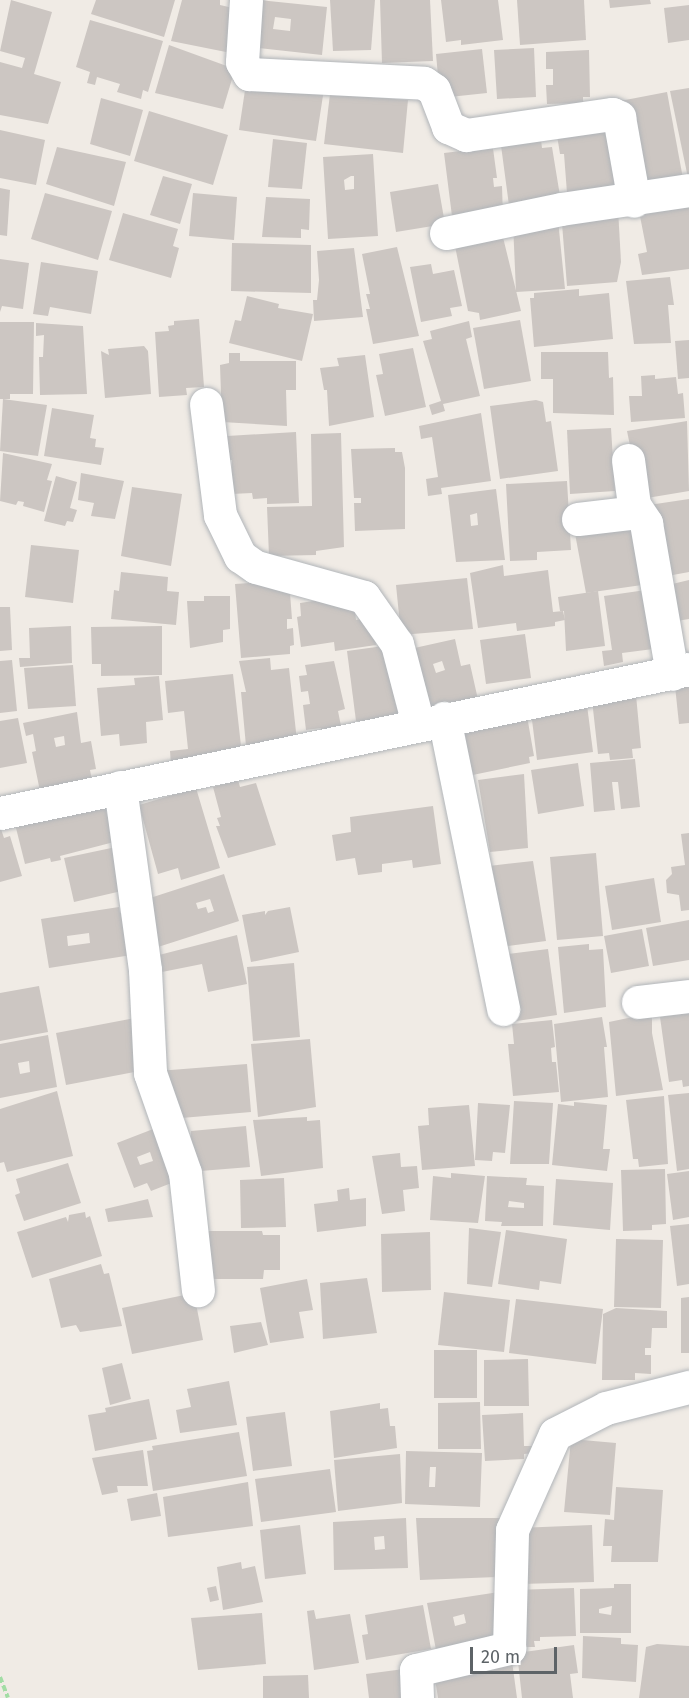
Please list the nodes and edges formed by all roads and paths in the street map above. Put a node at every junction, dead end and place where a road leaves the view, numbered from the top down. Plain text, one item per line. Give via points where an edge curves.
1 (246, 0) edge
2 (689, 190) edge
3 (634, 201) junction
4 (446, 233) dead end
5 (207, 404) dead end
6 (628, 460) dead end
7 (638, 512) junction
8 (578, 519) dead end
9 (681, 671) edge
10 (431, 721) junction
11 (120, 787) junction
12 (0, 813) edge
13 (689, 996) edge
14 (638, 1002) dead end
15 (503, 1009) dead end
16 (198, 1290) dead end
17 (689, 1388) edge
18 (0, 1677) edge
19 (8, 1698) edge
20 (417, 1698) edge

1 - 3 street via 242,62 249,74 424,82 434,90 448,128 466,135 612,114 619,117
2 - 3 street
3 - 4 street via 561,210
5 - 10 street via 220,515 240,556 256,567 364,597 397,644
6 - 7 street
7 - 8 street
7 - 9 street via 646,523
9 - 10 street
10 - 11 street
10 - 15 street
11 - 12 street
11 - 16 street via 145,970 150,1073 185,1173
13 - 14 street
17 - 20 street via 606,1408 555,1434 512,1530 509,1647 416,1670
18 - 19 path

